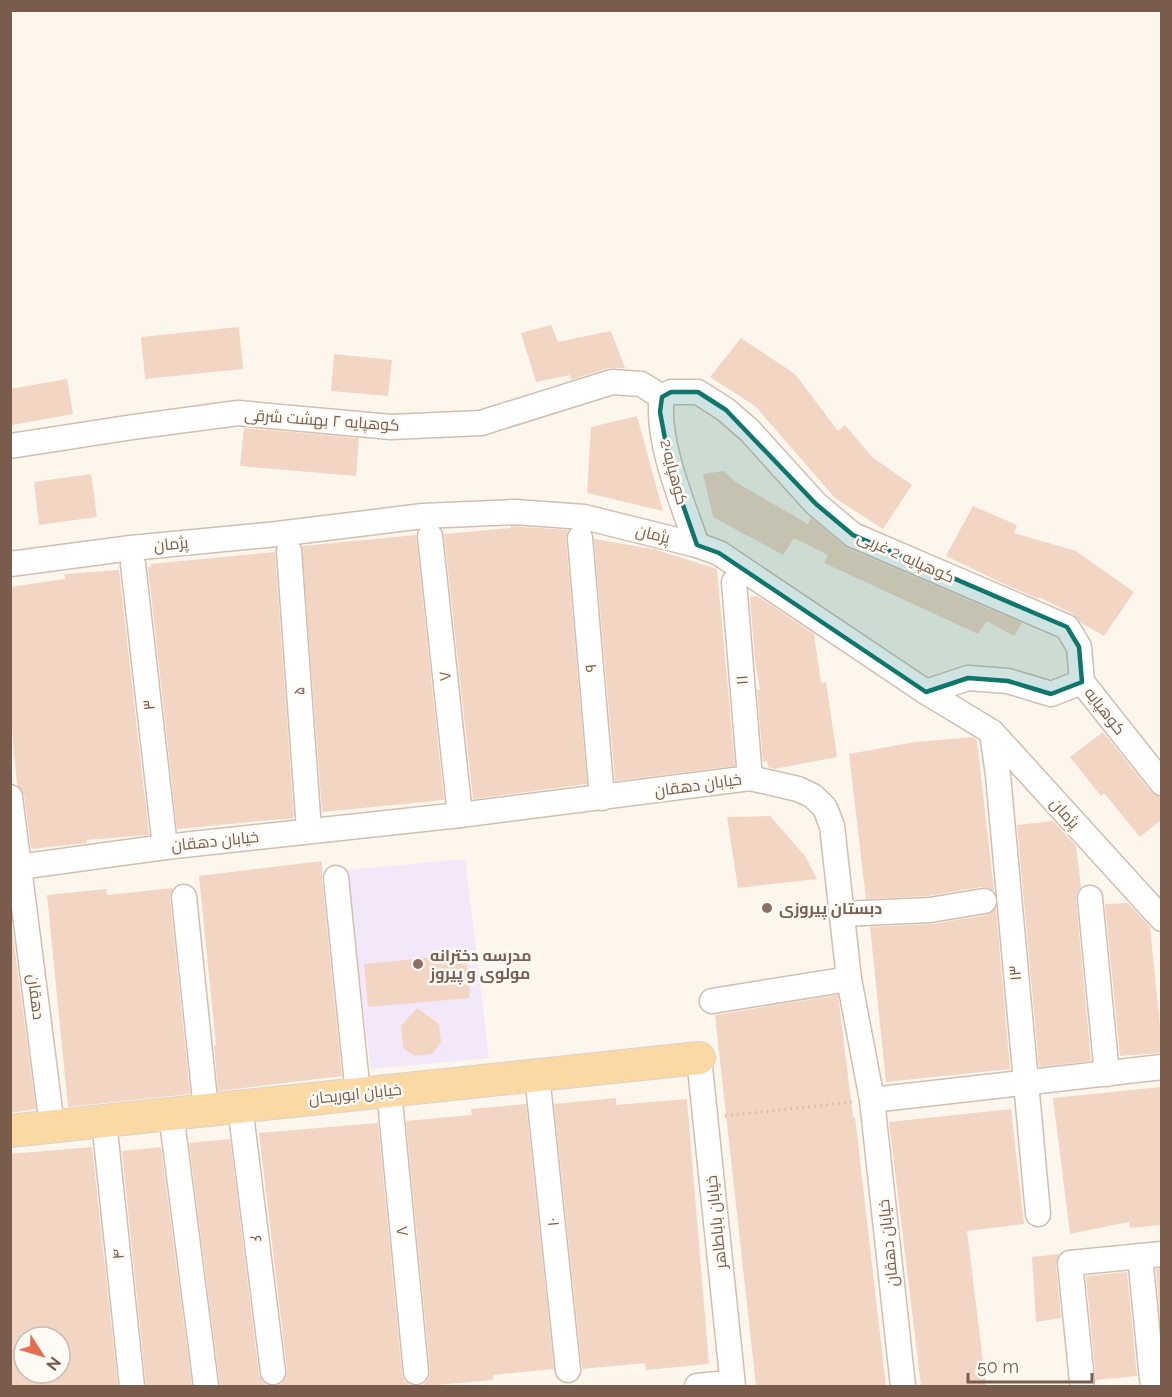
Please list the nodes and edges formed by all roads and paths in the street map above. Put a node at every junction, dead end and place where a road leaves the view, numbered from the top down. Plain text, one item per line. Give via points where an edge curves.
1 (662, 397) junction
2 (10, 446) edge
3 (430, 536) dead end
4 (580, 538) dead end
5 (697, 545) junction
6 (289, 551) dead end
7 (10, 564) edge
8 (133, 564) dead end
9 (734, 582) dead end
10 (1082, 682) junction
11 (926, 692) junction
12 (992, 732) junction
13 (750, 778) junction
14 (1161, 783) edge
15 (10, 796) edge
16 (602, 798) junction
17 (460, 815) junction
18 (309, 830) junction
19 (165, 847) junction
20 (19, 867) junction
21 (336, 878) dead end
22 (184, 897) dead end
23 (1090, 898) dead end
24 (984, 901) dead end
25 (842, 914) junction
26 (1161, 919) edge
27 (849, 979) junction
28 (712, 1001) dead end
29 (694, 1058) junction
30 (1161, 1067) edge
31 (1107, 1074) junction
32 (537, 1075) junction
33 (1025, 1083) junction
34 (374, 1092) junction
35 (872, 1100) junction
36 (240, 1106) junction
37 (206, 1110) junction
38 (171, 1113) junction
39 (705, 1119) junction
40 (104, 1121) junction
41 (52, 1126) junction
42 (10, 1131) edge
43 (1038, 1214) dead end
44 (1151, 1255) edge
45 (568, 1370) dead end
46 (273, 1372) dead end
47 (416, 1372) dead end
48 (1152, 1379) dead end
49 (1082, 1381) dead end
50 (132, 1386) edge
51 (206, 1386) edge
52 (717, 1386) edge
53 (903, 1386) edge

1 - 2 street, کوهپایه ۲ بهشت شرقی via 641,384 612,382 481,423 391,427 238,413
1 - 5 street, کوهپایه 2 via 660,412 671,471
1 - 10 street, کوهپایه 2 غربی via 671,392 698,392 726,410 816,504 853,535 1067,627 1079,647
3 - 17 street, ۷
4 - 16 street, ۹
5 - 7 street, پژمان via 584,517 514,512 423,516
5 - 11 street, پژمان via 719,553
6 - 18 street, ۵
8 - 19 street, ۳
9 - 13 street, ۱۱
10 - 11 street, کوهپایه via 1051,694 1008,681 968,678
10 - 14 street, کوهپایه
11 - 12 street, پژمان
12 - 26 street, پژمان
12 - 33 street, ۱۳
13 - 16 street, خیابان دهقان
13 - 25 street, خیابان دهقان via 798,789 825,808 832,826
15 - 20 street, دهقان
16 - 17 street, خیابان دهقان
17 - 18 street, خیابان دهقان
18 - 19 street, خیابان دهقان
19 - 20 street, خیابان دهقان
20 - 41 street, دهقان
21 - 34 street, ۸
22 - 37 street
23 - 31 street
24 - 25 street via 930,910
25 - 27 street, خیابان دهقان
27 - 28 street
27 - 35 street, خیابان دهقان
29 - 32 main road, خیابان ابوریحان
29 - 39 street, خیابان باباطاهر
29 - 52 street, خیابان باباطاهر
30 - 31 street
31 - 33 street
32 - 34 main road, خیابان ابوریحان
32 - 45 street, ۱۰
33 - 35 street
33 - 43 street, ۱۳
34 - 36 main road, خیابان ابوریحان
34 - 47 street, ۸
35 - 39 path
35 - 53 street, خیابان دهقان
36 - 37 main road, خیابان ابوریحان
36 - 46 street, ۶
37 - 38 main road, خیابان ابوریحان
38 - 40 main road, خیابان ابوریحان
38 - 51 street
39 - 52 street, خیابان باباطاهر
40 - 41 main road, خیابان ابوریحان
40 - 50 street, ۴
41 - 42 main road, خیابان ابوریحان
44 - 48 street
44 - 49 street via 1070,1263

